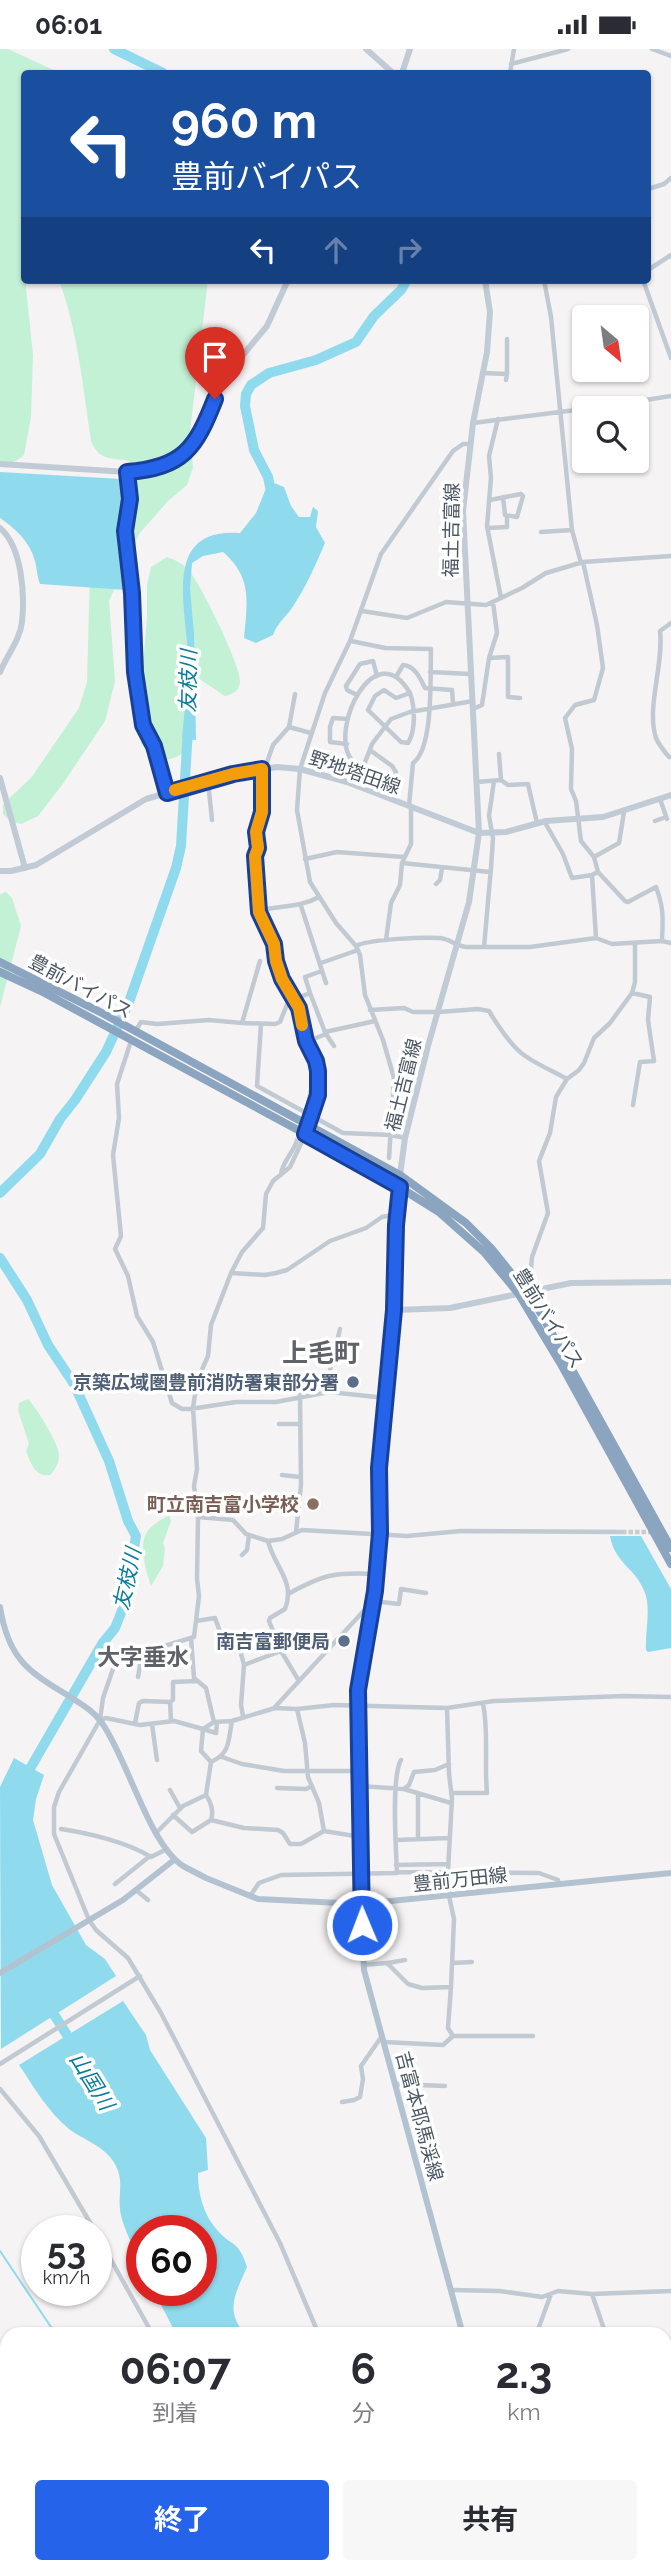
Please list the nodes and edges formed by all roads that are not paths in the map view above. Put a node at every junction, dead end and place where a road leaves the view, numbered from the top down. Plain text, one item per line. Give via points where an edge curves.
1 (366, 49) edge
2 (410, 49) edge
3 (514, 49) edge
4 (568, 49) edge
5 (652, 49) edge
6 (669, 49) edge
7 (671, 55) edge
8 (511, 64) junction
9 (390, 70) edge
10 (403, 70) edge
11 (510, 70) edge
12 (671, 178) edge
13 (651, 188) edge
14 (671, 255) edge
15 (651, 267) edge
16 (286, 284) edge
17 (486, 284) edge
18 (545, 284) edge
19 (644, 284) edge
20 (507, 339) dead end
21 (671, 358) edge
22 (483, 373) junction
23 (671, 396) edge
24 (649, 399) edge
25 (572, 410) edge
26 (560, 412) junction
27 (498, 419) junction
28 (473, 423) junction
29 (471, 444) junction
30 (0, 464) edge
31 (127, 472) junction
32 (503, 497) junction
33 (490, 500) junction
34 (507, 517) junction
35 (0, 528) edge
36 (488, 528) junction
37 (572, 530) junction
38 (541, 532) dead end
39 (671, 557) edge
40 (582, 562) junction
41 (501, 598) junction
42 (467, 602) junction
43 (493, 602) junction
44 (362, 611) junction
45 (671, 623) edge
46 (351, 641) junction
47 (489, 658) junction
48 (0, 672) edge
49 (430, 672) junction
50 (471, 674) junction
51 (377, 676) junction
52 (396, 677) junction
53 (429, 689) junction
54 (410, 693) junction
55 (295, 694) dead end
56 (356, 695) junction
57 (520, 698) dead end
58 (453, 703) junction
59 (473, 705) junction
60 (428, 709) junction
61 (414, 712) junction
62 (348, 719) junction
63 (384, 726) junction
64 (289, 727) junction
65 (311, 733) junction
66 (347, 744) junction
67 (370, 750) junction
68 (499, 754) dead end
69 (671, 757) edge
70 (363, 768) junction
71 (264, 769) junction
72 (300, 769) junction
73 (0, 778) edge
74 (501, 780) junction
75 (208, 781) junction
76 (494, 781) junction
77 (477, 782) junction
78 (356, 786) junction
79 (167, 793) junction
80 (671, 795) edge
81 (660, 799) junction
82 (410, 807) junction
83 (624, 812) junction
84 (212, 820) dead end
85 (577, 820) junction
86 (655, 821) dead end
87 (541, 822) junction
88 (480, 833) junction
89 (492, 833) junction
90 (594, 857) junction
91 (305, 859) junction
92 (404, 860) junction
93 (25, 868) junction
94 (442, 868) junction
95 (475, 870) junction
96 (0, 871) edge
97 (490, 872) junction
98 (598, 872) junction
99 (592, 875) junction
100 (436, 884) dead end
101 (319, 897) junction
102 (301, 905) junction
103 (259, 911) junction
104 (596, 938) junction
105 (386, 940) junction
106 (662, 941) junction
107 (671, 943) edge
108 (635, 944) junction
109 (457, 946) junction
110 (358, 947) junction
111 (484, 947) junction
112 (260, 961) dead end
113 (0, 962) edge
114 (321, 963) junction
115 (322, 971) junction
116 (0, 972) edge
117 (326, 983) dead end
118 (310, 993) junction
119 (632, 993) junction
120 (295, 999) junction
121 (370, 1010) junction
122 (439, 1012) junction
123 (100, 1017) junction
124 (375, 1021) junction
125 (242, 1023) junction
126 (261, 1024) junction
127 (326, 1033) junction
128 (306, 1042) junction
129 (334, 1046) dead end
130 (318, 1071) junction
131 (567, 1079) junction
132 (633, 1105) dead end
133 (307, 1110) tunnel mouth
134 (309, 1125) junction
135 (391, 1135) junction
136 (405, 1138) junction
137 (296, 1143) tunnel mouth
138 (389, 1158) dead end
139 (281, 1175) junction
140 (400, 1175) junction
141 (400, 1187) junction
142 (397, 1214) junction
143 (231, 1273) junction
144 (671, 1282) edge
145 (527, 1291) junction
146 (394, 1310) junction
147 (340, 1329) dead end
148 (329, 1392) junction
149 (300, 1395) junction
150 (387, 1398) junction
151 (193, 1408) junction
152 (279, 1424) dead end
153 (300, 1424) junction
154 (282, 1475) dead end
155 (300, 1478) junction
156 (198, 1517) junction
157 (296, 1532) junction
158 (622, 1532) tunnel mouth
159 (380, 1533) junction
160 (248, 1535) junction
161 (268, 1541) junction
162 (671, 1548) edge
163 (242, 1555) dead end
164 (671, 1564) edge
165 (376, 1574) junction
166 (426, 1593) dead end
167 (288, 1594) junction
168 (372, 1602) junction
169 (0, 1611) edge
170 (197, 1621) junction
171 (191, 1638) junction
172 (281, 1651) junction
173 (142, 1653) junction
174 (244, 1665) junction
175 (138, 1677) dead end
176 (198, 1680) junction
177 (299, 1681) junction
178 (671, 1697) edge
179 (170, 1702) junction
180 (483, 1703) junction
181 (358, 1707) junction
182 (275, 1708) junction
183 (447, 1708) junction
184 (298, 1709) junction
185 (243, 1716) junction
186 (100, 1720) junction
187 (232, 1721) junction
188 (172, 1722) junction
189 (215, 1722) junction
190 (135, 1723) junction
191 (152, 1724) junction
192 (203, 1729) junction
193 (222, 1757) junction
194 (157, 1760) dead end
195 (401, 1760) dead end
196 (211, 1762) junction
197 (450, 1764) junction
198 (307, 1771) junction
199 (360, 1771) junction
200 (312, 1786) junction
201 (360, 1786) junction
202 (277, 1788) dead end
203 (396, 1788) junction
204 (404, 1789) junction
205 (170, 1790) dead end
206 (452, 1793) junction
207 (418, 1794) junction
208 (205, 1795) junction
209 (451, 1804) junction
210 (180, 1808) junction
211 (173, 1815) junction
212 (211, 1820) junction
213 (61, 1829) dead end
214 (324, 1831) junction
215 (156, 1833) junction
216 (362, 1837) junction
217 (449, 1838) junction
218 (418, 1839) junction
219 (396, 1840) junction
220 (165, 1850) junction
221 (150, 1856) junction
222 (174, 1860) junction
223 (448, 1864) junction
224 (396, 1865) junction
225 (448, 1871) junction
226 (397, 1872) junction
227 (361, 1873) junction
228 (671, 1873) edge
229 (115, 1884) dead end
230 (559, 1884) junction
231 (137, 1891) junction
232 (250, 1896) junction
233 (450, 1896) junction
234 (148, 1900) dead end
235 (361, 1904) junction
236 (88, 1921) junction
237 (405, 1960) dead end
238 (452, 1962) junction
239 (472, 1962) dead end
240 (387, 1963) junction
241 (364, 1965) junction
242 (0, 1973) edge
243 (138, 1978) junction
244 (451, 1987) junction
245 (453, 2036) junction
246 (534, 2036) dead end
247 (383, 2039) junction
248 (0, 2064) edge
249 (395, 2084) junction
250 (445, 2086) dead end
251 (0, 2089) edge
252 (342, 2102) dead end
253 (86, 2215) edge
254 (112, 2261) edge
255 (451, 2290) junction
256 (671, 2291) edge
257 (551, 2294) junction
258 (592, 2294) junction
259 (149, 2327) edge
260 (316, 2327) edge
261 (461, 2327) edge
262 (539, 2327) edge
263 (604, 2327) edge

1 - 9 main road
2 - 10 main road
3 - 8 street
4 - 8 street
5 - 7 street
6 - 7 street
8 - 11 street
12 - 13 street
14 - 15 street
16 - 31 main road via 267,326 223,379 202,433 187,452 168,465
17 - 22 main road, 福土吉富線 via 490,312
18 - 26 street
19 - 21 street
20 - 22 street via 506,377
22 - 28 main road, 福土吉富線
23 - 24 street
25 - 26 street
26 - 27 street
26 - 37 street
27 - 28 street
27 - 33 street via 489,456
28 - 29 main road, 福土吉富線
29 - 42 main road, 福土吉富線 via 463,511
29 - 44 street via 453,451 381,554
30 - 31 main road
31 - 79 street via 130,499 125,531 135,672 143,725
32 - 33 street
32 - 34 street
32 - 34 street via 523,496 517,517
33 - 36 street
34 - 36 street via 507,527
35 - 48 main road via 14,545 20,564 22,622
36 - 41 street
37 - 38 street
37 - 40 street
39 - 40 street
40 - 41 street via 546,573
40 - 85 street via 603,668 594,700 575,705 565,718
41 - 43 street
42 - 43 street
42 - 44 street via 446,602 407,618
42 - 50 main road, 福土吉富線
43 - 47 street via 497,633
44 - 46 street
45 - 69 street via 660,631 654,709 657,742
46 - 49 street via 385,648 431,649
46 - 65 street
47 - 57 street via 508,657 508,697
47 - 59 street via 482,705
49 - 50 street
49 - 53 street
50 - 59 main road, 福土吉富線
51 - 52 street
51 - 56 street
51 - 56 street via 373,661 360,664 346,686
52 - 53 street via 403,666 409,666
52 - 54 street
53 - 58 street via 452,690
53 - 60 street
54 - 61 street
54 - 63 street via 396,698 384,691 375,696 368,710
55 - 64 street
56 - 62 street
58 - 59 street
58 - 60 street
59 - 77 main road, 福土吉富線
60 - 61 street
60 - 82 street via 426,740 413,764
61 - 63 street via 399,715
61 - 63 street via 408,743
62 - 66 street
62 - 66 street via 334,718 330,727 330,742
63 - 67 street
64 - 65 street
64 - 71 street via 273,745
65 - 72 street
66 - 70 street via 350,758
67 - 70 street
67 - 70 street via 392,766 395,777
68 - 74 street
70 - 78 street
71 - 72 main road, 野地塔田線
71 - 75 main road, 野地塔田線
71 - 103 street via 255,856
72 - 78 main road, 野地塔田線
72 - 91 street via 297,810
73 - 93 main road
74 - 76 street
74 - 87 street via 508,785 528,784
75 - 79 main road, 野地塔田線
75 - 84 street
76 - 77 street
76 - 89 street via 489,816
77 - 88 main road, 福土吉富線
78 - 82 main road, 野地塔田線
79 - 93 main road, 野地塔田線 via 146,799 67,849
80 - 81 main road, 野地塔田線
81 - 83 main road, 野地塔田線
81 - 86 street via 667,818
82 - 88 main road, 野地塔田線
82 - 92 street via 411,844
83 - 85 main road, 野地塔田線
83 - 90 street via 620,843
85 - 87 main road, 野地塔田線
85 - 90 street via 581,841
87 - 89 main road, 野地塔田線
87 - 99 street via 563,854 572,878
88 - 89 main road, 野地塔田線
88 - 95 main road, 福土吉富線
89 - 97 street
90 - 98 street
91 - 92 street via 337,852
91 - 101 street
92 - 94 street
92 - 105 street
93 - 96 main road, 野地塔田線
94 - 95 street
94 - 100 street
95 - 97 street
95 - 109 main road, 福土吉富線
97 - 111 street
98 - 99 street
98 - 106 street via 628,902 656,887 662,904
99 - 104 street
101 - 102 street
101 - 110 street
102 - 103 street
102 - 114 street
103 - 120 street via 274,944 282,979
104 - 108 street
104 - 111 street via 530,947
105 - 109 street via 442,938
105 - 110 street
106 - 107 street
106 - 108 street
108 - 119 street
109 - 111 street
109 - 122 main road, 福土吉富線
110 - 114 street
110 - 121 street
112 - 125 street
113 - 123 highway, 豊前バイパス
114 - 115 street
115 - 117 street
115 - 118 street via 305,977
116 - 123 highway, 豊前バイパス
118 - 120 street
118 - 127 street
119 - 131 street via 594,1038 579,1070
119 - 132 street via 650,997 654,1061 639,1062
120 - 126 street via 284,1007 280,1022
120 - 128 street
121 - 122 street
121 - 124 street
122 - 131 street via 489,1011 519,1052
122 - 136 main road, 福土吉富線
123 - 134 highway, 豊前バイパス
124 - 127 street
124 - 135 street via 394,1078
125 - 126 street
125 - 151 street via 141,1022 117,1084 119,1118 113,1154 121,1236 115,1249 172,1403
126 - 134 street via 257,1086
127 - 128 street
127 - 129 street
128 - 130 street
130 - 133 street
130 - 134 street via 318,1095
131 - 145 street via 556,1097 539,1161 548,1213 532,1257
134 - 135 street via 343,1133
134 - 139 street via 296,1157
134 - 140 highway, 豊前バイパス
134 - 141 highway, 豊前バイパス
135 - 136 street
135 - 138 street
136 - 140 main road, 福土吉富線
137 - 139 street
139 - 143 street via 266,1194 263,1228
140 - 141 main road, 福土吉富線
140 - 145 highway, 豊前バイパス via 466,1223
141 - 142 main road, 福土吉富線
141 - 145 highway, 豊前バイパス via 460,1230
142 - 143 street via 330,1241 286,1270 265,1275
142 - 146 main road, 福土吉富線
143 - 151 street via 211,1325 208,1356 197,1381
144 - 145 main road via 571,1283
145 - 146 main road via 450,1308
145 - 162 highway, 豊前バイパス
145 - 164 highway, 豊前バイパス via 562,1366
146 - 150 main road, 福土吉富線
147 - 148 street
148 - 149 street
148 - 150 street
149 - 151 street via 276,1402
149 - 153 street
150 - 159 main road, 福土吉富線 via 379,1468
151 - 156 street
152 - 153 street
153 - 155 street
154 - 155 street
155 - 157 street
156 - 160 street via 233,1520
156 - 170 street
157 - 159 street
157 - 161 street
158 - 159 street
159 - 165 main road, 福土吉富線
160 - 161 street
160 - 163 street
161 - 167 street via 288,1584
165 - 167 street via 328,1575
165 - 168 main road, 福土吉富線
166 - 168 street via 401,1589 399,1604
167 - 172 street via 285,1609 269,1621
168 - 177 street
168 - 181 main road, 福土吉富線
169 - 186 main road via 6,1637 26,1668
170 - 171 street
170 - 174 street via 215,1618 227,1651 240,1650
171 - 173 street
171 - 176 street via 194,1678
172 - 174 street
172 - 177 street
173 - 175 street
173 - 186 street via 113,1669
174 - 185 street
176 - 179 street via 173,1682
176 - 189 street via 206,1688
177 - 182 street
178 - 180 street
179 - 188 street
179 - 190 street via 139,1703
180 - 183 street
180 - 206 street via 488,1726 487,1793
181 - 183 street
181 - 184 street
181 - 199 main road, 福土吉富線
182 - 184 street
182 - 185 street
183 - 197 street
184 - 198 street
185 - 187 street
186 - 190 street
186 - 215 main road
186 - 236 street via 59,1792 52,1819
187 - 189 street
187 - 193 street
188 - 191 street
188 - 192 street
189 - 192 street
189 - 192 street via 216,1733
190 - 191 street
191 - 194 street
192 - 196 street via 201,1751
193 - 196 street
193 - 198 street via 284,1771
195 - 203 street
196 - 208 street
197 - 204 street via 414,1772
197 - 206 street
198 - 199 street
198 - 200 street
199 - 201 main road, 福土吉富線
200 - 202 street
200 - 214 street
201 - 203 street
201 - 216 main road, 福土吉富線
203 - 204 street
203 - 219 street
204 - 207 street
205 - 210 street
206 - 209 street
207 - 209 street
207 - 218 street
208 - 210 street
208 - 212 street via 210,1800
209 - 217 street
210 - 211 street
211 - 212 street via 192,1832
211 - 215 street
212 - 214 street via 278,1830 290,1844 301,1844
213 - 221 street via 138,1848
214 - 216 street
215 - 220 main road
216 - 227 main road, 福土吉富線
217 - 218 street
217 - 223 street
218 - 219 street
219 - 224 street
220 - 221 street
220 - 222 main road
221 - 229 street
222 - 231 main road
222 - 232 main road, 豊前万田線
223 - 224 street
223 - 225 street
224 - 226 street
225 - 226 street
225 - 230 street via 539,1873
225 - 233 street
226 - 227 street
227 - 232 street via 274,1876 259,1882
227 - 235 main road, 福土吉富線
228 - 230 main road, 豊前万田線
230 - 233 main road, 豊前万田線
231 - 234 street
231 - 236 main road
232 - 235 main road, 豊前万田線
233 - 235 main road, 豊前万田線
233 - 238 street
235 - 241 main road, 吉富本耶馬渓線
236 - 242 main road
236 - 243 street via 128,1958
237 - 240 street
238 - 239 street
238 - 244 street
240 - 241 street
240 - 244 street via 408,1984
241 - 247 main road, 吉富本耶馬渓線
243 - 248 street
243 - 260 street via 280,2242
244 - 245 street via 448,2028
245 - 246 street
245 - 247 street via 443,2045
247 - 249 main road, 吉富本耶馬渓線
247 - 252 street via 361,2066 360,2097
249 - 250 street
249 - 255 main road, 吉富本耶馬渓線
251 - 253 street via 39,2136
254 - 259 street
255 - 257 street
255 - 261 main road, 吉富本耶馬渓線
256 - 258 street
257 - 258 street
257 - 262 street
258 - 263 street

